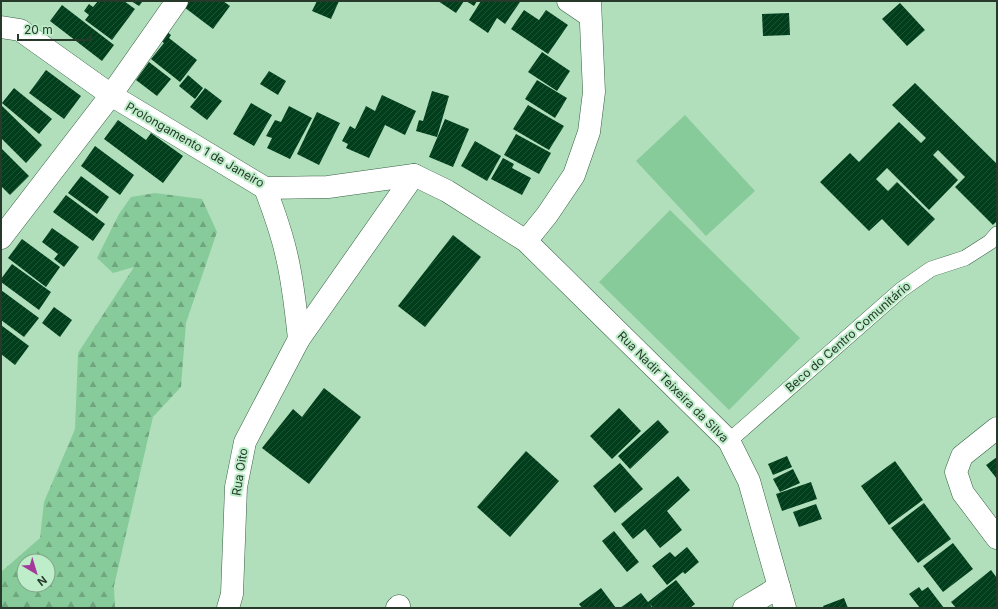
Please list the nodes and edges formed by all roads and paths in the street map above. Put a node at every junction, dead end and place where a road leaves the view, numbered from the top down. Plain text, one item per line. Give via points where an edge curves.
1 (176, 1) edge
2 (568, 1) edge
3 (590, 9) edge
4 (1, 27) edge
5 (111, 95) junction
6 (414, 175) junction
7 (265, 188) junction
8 (997, 234) edge
9 (1, 238) edge
10 (526, 241) junction
11 (299, 339) junction
12 (997, 428) edge
13 (729, 441) junction
14 (997, 538) edge
15 (779, 587) junction
16 (232, 604) edge
17 (744, 608) edge
18 (785, 608) edge

1 - 5 street, Prolongamento 1 de Janeiro
2 - 3 street
3 - 10 street via 594,92 589,132 574,175
4 - 5 street, Prolongamento 1 de Janeiro via 20,30
5 - 7 street, Prolongamento 1 de Janeiro
5 - 9 street, Prolongamento 1 de Janeiro
6 - 7 street, Prolongamento 1 de Janeiro via 328,187
6 - 10 street via 447,191
6 - 11 street, Rua Oito
7 - 11 street via 286,253
8 - 13 lane, Beco do Centro Comunitário via 990,242 965,258 931,269 901,290
10 - 13 street, Rua Nadir Teixeira da Silva
11 - 16 street, Rua Oito via 245,442 236,487
12 - 14 street via 962,456 956,472 963,493
13 - 15 street, Rua Nadir Teixeira da Silva via 749,481
15 - 17 street
15 - 18 street, Rua Nadir Teixeira da Silva

